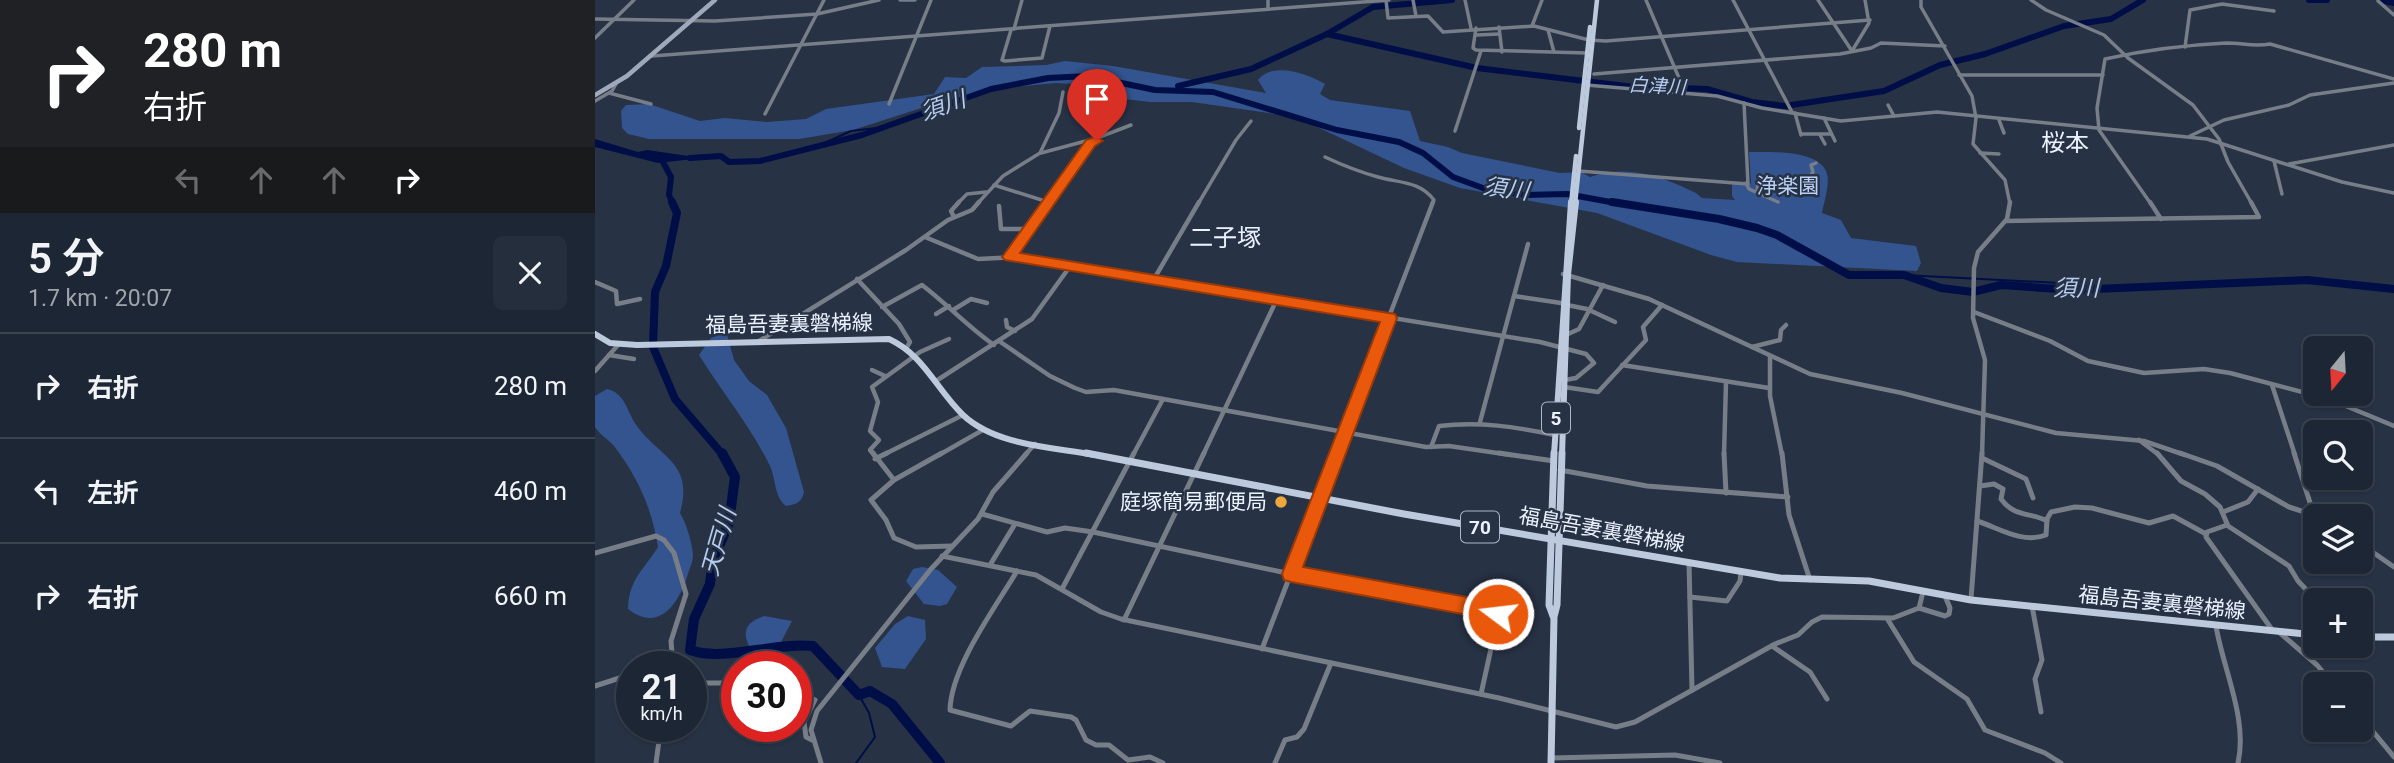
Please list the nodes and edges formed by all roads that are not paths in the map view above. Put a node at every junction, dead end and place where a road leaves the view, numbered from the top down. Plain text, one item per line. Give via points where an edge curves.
1 (634, 0) edge
2 (715, 0) edge
3 (824, 0) edge
4 (879, 0) edge
5 (900, 0) edge
6 (915, 0) edge
7 (931, 0) edge
8 (1022, 0) edge
9 (1268, 0) edge
10 (1387, 0) edge
11 (1413, 0) edge
12 (1465, 0) edge
13 (1542, 0) edge
14 (1595, 0) edge
15 (1646, 0) edge
16 (1733, 0) edge
17 (1818, 0) edge
18 (1865, 0) edge
19 (1921, 0) edge
20 (2031, 0) edge
21 (1365, 1) edge
22 (2378, 1) edge
23 (1268, 9) junction
24 (2274, 11) dead end
25 (817, 14) junction
26 (2394, 15) edge
27 (1416, 16) junction
28 (595, 19) edge
29 (615, 19) junction
30 (1870, 20) junction
31 (692, 21) junction
32 (1833, 23) junction
33 (1050, 26) junction
34 (1532, 26) junction
35 (1499, 27) junction
36 (1473, 28) junction
37 (1013, 29) junction
38 (1547, 29) junction
39 (1749, 30) junction
40 (1499, 34) junction
41 (1476, 35) junction
42 (915, 37) junction
43 (1662, 37) junction
44 (595, 38) edge
45 (1591, 40) junction
46 (800, 45) junction
47 (1945, 46) junction
48 (2185, 47) junction
49 (1481, 51) junction
50 (1852, 51) junction
51 (1501, 52) junction
52 (1554, 52) junction
53 (1587, 53) junction
54 (652, 56) junction
55 (2126, 56) junction
56 (1764, 60) junction
57 (1674, 66) junction
58 (1590, 74) junction
59 (1959, 75) junction
60 (2103, 75) junction
61 (1679, 78) dead end
62 (2394, 81) edge
63 (616, 84) junction
64 (1586, 85) junction
65 (1063, 92) dead end
66 (609, 93) junction
67 (595, 95) edge
68 (595, 101) edge
69 (1744, 103) junction
70 (651, 104) dead end
71 (889, 104) dead end
72 (1888, 105) dead end
73 (1820, 110) dead end
74 (1793, 113) junction
75 (765, 114) dead end
76 (1894, 116) junction
77 (1823, 118) junction
78 (1976, 118) junction
79 (1999, 120) junction
80 (1251, 121) dead end
81 (1131, 125) dead end
82 (2210, 126) junction
83 (2099, 129) junction
84 (1455, 131) dead end
85 (2004, 132) dead end
86 (1831, 134) junction
87 (1820, 135) junction
88 (2188, 137) junction
89 (1835, 141) dead end
90 (2219, 142) junction
91 (1090, 143) junction
92 (1825, 144) dead end
93 (2394, 145) edge
94 (1040, 153) junction
95 (1980, 153) junction
96 (1999, 154) dead end
97 (1325, 157) dead end
98 (2274, 160) junction
99 (1816, 163) dead end
100 (2288, 165) junction
101 (1579, 171) junction
102 (1759, 179) dead end
103 (1746, 183) junction
104 (994, 185) junction
105 (1575, 186) junction
106 (1757, 191) junction
107 (987, 192) junction
108 (2394, 193) edge
109 (2281, 194) dead end
110 (1768, 196) junction
111 (1048, 202) junction
112 (1778, 202) dead end
113 (999, 206) dead end
114 (954, 217) junction
115 (2161, 220) junction
116 (2006, 221) junction
117 (1028, 229) junction
118 (925, 237) junction
119 (1528, 244) dead end
120 (1010, 257) junction
121 (1071, 265) junction
122 (1565, 275) junction
123 (857, 279) junction
124 (1154, 279) junction
125 (595, 282) edge
126 (1603, 285) junction
127 (1514, 296) junction
128 (640, 299) dead end
129 (1277, 299) junction
130 (986, 303) dead end
131 (1564, 304) junction
132 (1662, 306) junction
133 (882, 307) junction
134 (951, 308) junction
135 (1589, 311) junction
136 (1974, 312) junction
137 (936, 314) dead end
138 (1389, 318) junction
139 (1006, 320) dead end
140 (1615, 322) dead end
141 (1786, 325) dead end
142 (1015, 331) junction
143 (595, 334) edge
144 (1565, 335) junction
145 (1503, 336) junction
146 (949, 339) dead end
147 (999, 341) junction
148 (759, 342) junction
149 (618, 345) junction
150 (994, 345) junction
151 (907, 346) junction
152 (1562, 346) junction
153 (1752, 347) junction
154 (609, 355) junction
155 (915, 355) junction
156 (1770, 356) junction
157 (633, 359) dead end
158 (595, 360) edge
159 (605, 360) junction
160 (1622, 365) junction
161 (872, 370) dead end
162 (595, 371) edge
163 (887, 374) junction
164 (893, 379) dead end
165 (935, 382) junction
166 (1726, 382) junction
167 (1563, 383) junction
168 (2272, 384) junction
169 (1769, 388) junction
170 (1163, 399) junction
171 (1224, 410) junction
172 (1984, 413) junction
173 (961, 416) junction
174 (1480, 422) junction
175 (2394, 426) edge
176 (981, 431) junction
177 (1347, 432) junction
178 (1555, 435) junction
179 (2137, 440) junction
180 (1035, 444) junction
181 (1431, 447) junction
182 (1982, 458) junction
183 (875, 459) junction
184 (1554, 461) junction
185 (1130, 462) junction
186 (1560, 470) junction
187 (1194, 474) junction
188 (894, 480) junction
189 (1980, 486) junction
190 (2258, 489) junction
191 (1726, 493) junction
192 (1788, 496) junction
193 (2033, 498) dead end
194 (1320, 499) junction
195 (2311, 504) edge
196 (2223, 512) junction
197 (2303, 512) edge
198 (982, 514) junction
199 (1977, 521) junction
200 (2047, 521) junction
201 (1015, 524) junction
202 (2228, 525) junction
203 (1093, 532) junction
204 (2206, 534) junction
205 (1554, 539) junction
206 (952, 546) junction
207 (1160, 546) junction
208 (2373, 552) edge
209 (595, 553) edge
210 (942, 556) junction
211 (1689, 563) junction
212 (990, 565) junction
213 (2394, 567) edge
214 (1017, 571) junction
215 (1741, 572) junction
216 (1291, 574) junction
217 (1810, 580) junction
218 (2305, 588) edge
219 (1062, 589) junction
220 (1923, 592) junction
221 (1945, 596) junction
222 (1689, 597) junction
223 (1971, 600) junction
224 (2032, 606) junction
225 (1919, 608) junction
226 (1124, 620) junction
227 (1888, 620) junction
228 (2216, 626) junction
229 (2277, 632) junction
230 (2303, 634) edge
231 (2373, 636) edge
232 (2394, 637) edge
233 (1772, 646) junction
234 (1262, 649) junction
235 (670, 651) edge
236 (1331, 663) junction
237 (2322, 672) edge
238 (616, 679) edge
239 (595, 686) edge
240 (1692, 691) junction
241 (1481, 694) junction
242 (1827, 699) dead end
243 (1552, 710) junction
244 (2041, 712) dead end
245 (2373, 732) edge
246 (813, 740) joint
247 (659, 742) edge
248 (2394, 757) edge
249 (1551, 761) edge
250 (656, 763) edge
251 (821, 763) edge
252 (1163, 763) edge
253 (1275, 763) edge
254 (1720, 763) edge
255 (2061, 763) edge
256 (2238, 763) edge

1 - 29 street
2 - 31 street
3 - 25 street
4 - 25 street
5 - 6 street
7 - 42 street
8 - 37 street
9 - 23 street
10 - 21 street
10 - 27 street via 1388,18
11 - 27 street
12 - 36 street
13 - 34 street
14 - 45 main road, 5
15 - 43 street
16 - 39 street
17 - 32 street
18 - 30 street
19 - 47 street
20 - 55 street via 2103,35
21 - 23 street
22 - 26 street
23 - 33 street
24 - 48 street via 2230,3 2190,10
25 - 31 street
25 - 46 street
27 - 36 street via 1429,16 1443,32
28 - 29 street
29 - 31 street
29 - 44 street
30 - 32 street
30 - 50 street via 1869,29 1858,37
31 - 54 street
32 - 39 street
32 - 50 street
33 - 37 street
33 - 37 street via 1042,58 1005,61
34 - 35 street
34 - 38 street
35 - 36 street
35 - 40 street
36 - 41 street
37 - 42 street
38 - 45 street
38 - 52 street
39 - 43 street
39 - 56 street
40 - 41 street
40 - 51 street
41 - 49 street via 1473,48
42 - 46 street
42 - 71 street
43 - 45 street
43 - 57 street
45 - 53 main road, 5
45 - 58 main road, 5
46 - 54 street
46 - 75 street
47 - 50 street via 1881,43
47 - 59 street
48 - 55 street
48 - 62 street via 2270,44
49 - 51 street
49 - 84 street
50 - 56 street
51 - 52 street
52 - 53 street
53 - 58 main road, 5
54 - 63 street
55 - 60 street via 2105,59
55 - 82 street via 2193,105
56 - 57 street
56 - 74 street
57 - 58 street
57 - 61 street
58 - 64 main road, 5
59 - 60 street
59 - 78 street via 1972,96
60 - 83 street via 2097,108
62 - 82 street via 2316,93
63 - 66 street
63 - 67 street
64 - 69 street via 1680,91
64 - 101 main road, 5
64 - 105 main road, 5
65 - 94 street via 1059,113
66 - 68 street
66 - 70 street via 634,104
69 - 74 street
69 - 103 street
72 - 76 street
73 - 77 street
74 - 77 street
74 - 87 street via 1802,136
76 - 77 street via 1849,121
76 - 78 street via 1937,112
77 - 86 street
78 - 79 street
78 - 95 street via 1972,142
79 - 83 street
79 - 85 street
80 - 124 street
81 - 91 street
82 - 88 street
82 - 90 street
83 - 88 street
83 - 115 street
86 - 87 street
86 - 89 street
87 - 92 street
88 - 90 street
90 - 98 street
90 - 115 street via 2259,217
91 - 94 street
91 - 111 street
93 - 100 street
94 - 104 street
95 - 96 street
95 - 116 street via 2009,189 2011,210
97 - 138 street via 1381,178 1407,181 1434,198
98 - 100 street
98 - 109 street
99 - 110 street via 1811,165 1810,176 1777,184
100 - 108 street
101 - 103 street
101 - 105 main road, 5
102 - 106 street
103 - 106 street
104 - 107 street
104 - 111 street
105 - 122 main road, 5
106 - 110 street
107 - 114 street via 970,211
107 - 114 street via 967,194 951,211
110 - 112 street
111 - 117 street
113 - 117 street via 1001,229
114 - 118 street
115 - 116 street
116 - 136 street via 1980,249
117 - 120 street
118 - 120 street via 978,258
118 - 123 street
119 - 127 street
120 - 121 street
121 - 124 street
121 - 142 street via 1039,312
122 - 126 street
122 - 131 main road, 5
123 - 133 street
123 - 148 street
124 - 129 street
125 - 128 street via 616,291 617,304
126 - 132 street
126 - 135 street
127 - 131 street
127 - 145 street
129 - 138 street
129 - 171 street
130 - 134 street via 971,299
131 - 135 street
131 - 144 main road, 5
131 - 152 main road, 5
132 - 153 street
132 - 160 street via 1643,327 1646,340
133 - 134 street via 920,285
133 - 151 street via 898,324
134 - 137 street
134 - 150 street
135 - 140 street
135 - 144 street via 1575,332
136 - 168 street via 2097,364 2144,373 2217,370
136 - 172 street via 1985,358
138 - 145 street
138 - 177 street
139 - 142 street via 1007,327
141 - 153 street via 1780,340
142 - 147 street
143 - 149 main road, 福島吾妻裏磐梯線
144 - 152 main road, 5
145 - 152 street
145 - 174 street
146 - 155 street
147 - 150 street
147 - 170 street via 1050,376 1081,390 1114,390
148 - 149 main road, 福島吾妻裏磐梯線
148 - 151 main road, 福島吾妻裏磐梯線 via 889,339
149 - 154 street
150 - 165 street
151 - 155 main road, 福島吾妻裏磐梯線 / 70
152 - 167 main road, 5
152 - 167 street via 1586,354 1594,364
152 - 178 main road, 5
153 - 156 street
154 - 157 street
154 - 159 street
155 - 163 street
155 - 165 main road, 福島吾妻裏磐梯線 / 70
156 - 169 street
156 - 172 street via 1810,374
158 - 159 street
159 - 162 street
160 - 166 street
160 - 167 street via 1596,393
161 - 163 street
163 - 164 street
163 - 183 street via 872,387 878,402 870,430 879,440 870,448
165 - 173 main road, 福島吾妻裏磐梯線 / 70
166 - 169 street
166 - 191 street
167 - 186 main road, 5
168 - 175 street via 2347,405
168 - 195 street
169 - 192 street
170 - 171 street
170 - 185 street
171 - 177 street
171 - 187 street
172 - 179 street via 2056,433
172 - 182 street
173 - 176 main road, 福島吾妻裏磐梯線 / 70
173 - 183 street
174 - 178 street
174 - 181 street via 1439,426
176 - 180 main road, 福島吾妻裏磐梯線 / 70
176 - 188 street
177 - 181 street
177 - 194 street
178 - 184 main road, 5
179 - 190 street via 2216,465
179 - 196 street
180 - 185 main road, 福島吾妻裏磐梯線 / 70
180 - 198 street via 993,492
181 - 184 street
182 - 189 street
182 - 193 street via 2026,479
183 - 188 street
184 - 205 main road, 5
185 - 187 main road, 福島吾妻裏磐梯線 / 70
185 - 203 street
186 - 191 street via 1647,486
186 - 205 main road, 5
187 - 194 main road, 福島吾妻裏磐梯線 / 70
187 - 207 street
188 - 206 street via 871,500 891,535 916,547
189 - 199 street
189 - 200 street via 1998,486 2003,489 2005,506
190 - 196 street via 2248,502
190 - 197 street
191 - 192 street
192 - 217 street via 1789,515
194 - 205 main road, 福島吾妻裏磐梯線 / 70
194 - 216 street
196 - 202 street
198 - 201 street
198 - 206 street
199 - 200 street via 2039,539 2046,535
199 - 223 street
200 - 204 street via 2054,510 2082,507 2149,523 2173,516
201 - 203 street via 1047,532 1065,528
201 - 212 street
202 - 204 street
202 - 218 street via 2289,566
203 - 207 street
203 - 219 street
204 - 229 street
205 - 211 main road, 福島吾妻裏磐梯線 / 70
205 - 243 main road, 5
206 - 210 street
207 - 216 street
207 - 226 street
208 - 213 street
209 - 235 street via 656,536 677,555 686,594
210 - 212 street
210 - 246 street via 829,695 812,720
211 - 215 main road, 福島吾妻裏磐梯線 / 70
211 - 222 street
212 - 214 street
214 - 219 street
214 - 252 street via 962,669 949,699 950,709 1011,726 1030,711 1072,717 1090,743 1107,744 1128,760 1150,757
215 - 217 main road, 福島吾妻裏磐梯線 / 70
215 - 222 street via 1727,601
216 - 234 street
216 - 241 street via 1496,612
217 - 220 main road, 福島吾妻裏磐梯線 / 70 via 1869,581
219 - 226 street
220 - 221 main road, 福島吾妻裏磐梯線 / 70
220 - 225 street
221 - 223 main road, 福島吾妻裏磐梯線 / 70
221 - 225 street via 1951,608 1945,616
222 - 240 street
223 - 224 main road, 福島吾妻裏磐梯線 / 70
224 - 228 main road, 福島吾妻裏磐梯線 / 70
224 - 244 street via 2042,660 2035,679
225 - 227 street
226 - 234 street
227 - 233 street via 1821,618
227 - 255 street via 1905,651 1925,672 1971,703 1985,730 2045,752
228 - 229 main road, 福島吾妻裏磐梯線 / 70
228 - 256 street via 2235,710 2241,751
229 - 230 main road, 福島吾妻裏磐梯線 / 70
229 - 237 street
231 - 232 main road
233 - 240 street
233 - 242 street via 1810,672
234 - 236 street
236 - 241 street
236 - 253 street via 1307,724 1299,736 1285,740
238 - 239 street
240 - 243 street via 1621,727
241 - 243 street
243 - 249 main road, 5
245 - 248 street
246 - 251 street
247 - 250 street
249 - 254 street via 1675,755

